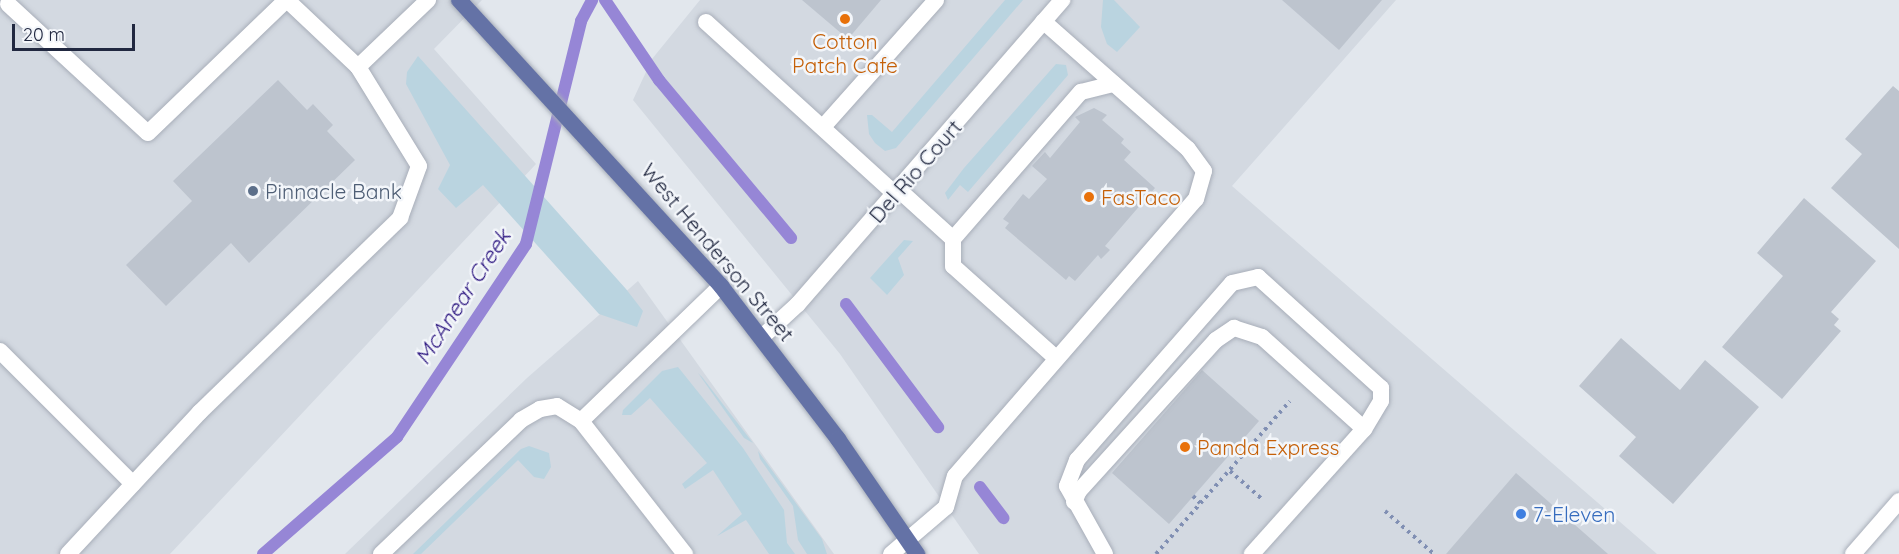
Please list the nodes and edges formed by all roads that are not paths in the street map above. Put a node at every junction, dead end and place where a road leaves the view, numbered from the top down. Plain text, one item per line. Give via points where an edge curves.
1 (286, 0) edge
2 (428, 0) edge
3 (459, 0) edge
4 (936, 0) edge
5 (1062, 0) edge
6 (7, 6) edge
7 (1043, 21) junction
8 (706, 22) dead end
9 (358, 67) junction
10 (1114, 84) junction
11 (822, 127) junction
12 (897, 192) junction
13 (953, 239) junction
14 (721, 286) junction
15 (762, 337) junction
16 (0, 351) edge
17 (1056, 358) junction
18 (581, 422) junction
19 (1364, 429) junction
20 (133, 484) junction
21 (1899, 501) edge
22 (1074, 502) junction
23 (912, 547) edge
24 (68, 554) edge
25 (381, 554) edge
26 (685, 554) edge
27 (891, 554) edge
28 (1105, 554) edge
29 (1252, 554) edge
30 (1853, 554) edge

1 - 6 street via 148,133
1 - 9 street
2 - 9 street
3 - 14 main road, West Henderson Street
4 - 11 street
5 - 7 street, Del Rio Court
7 - 10 street
7 - 12 street, Del Rio Court
8 - 11 street
9 - 20 street via 419,166 400,218 200,412
10 - 13 street via 1080,92
10 - 17 street via 1188,149 1204,171 1196,199
11 - 12 street
12 - 13 street
12 - 15 street, Del Rio Court via 798,304
13 - 17 street via 953,266
14 - 15 main road, West Henderson Street
14 - 18 street
15 - 23 main road, West Henderson Street
16 - 20 street
17 - 23 street via 955,476 946,507
18 - 25 street via 557,406 540,409 521,420
18 - 26 street
19 - 22 street via 1262,337 1234,328 1216,340 1079,491
19 - 22 street via 1381,401 1381,388 1258,277 1232,283 1077,460 1067,486
19 - 29 street
20 - 24 street
21 - 30 street
22 - 28 street
23 - 27 street

